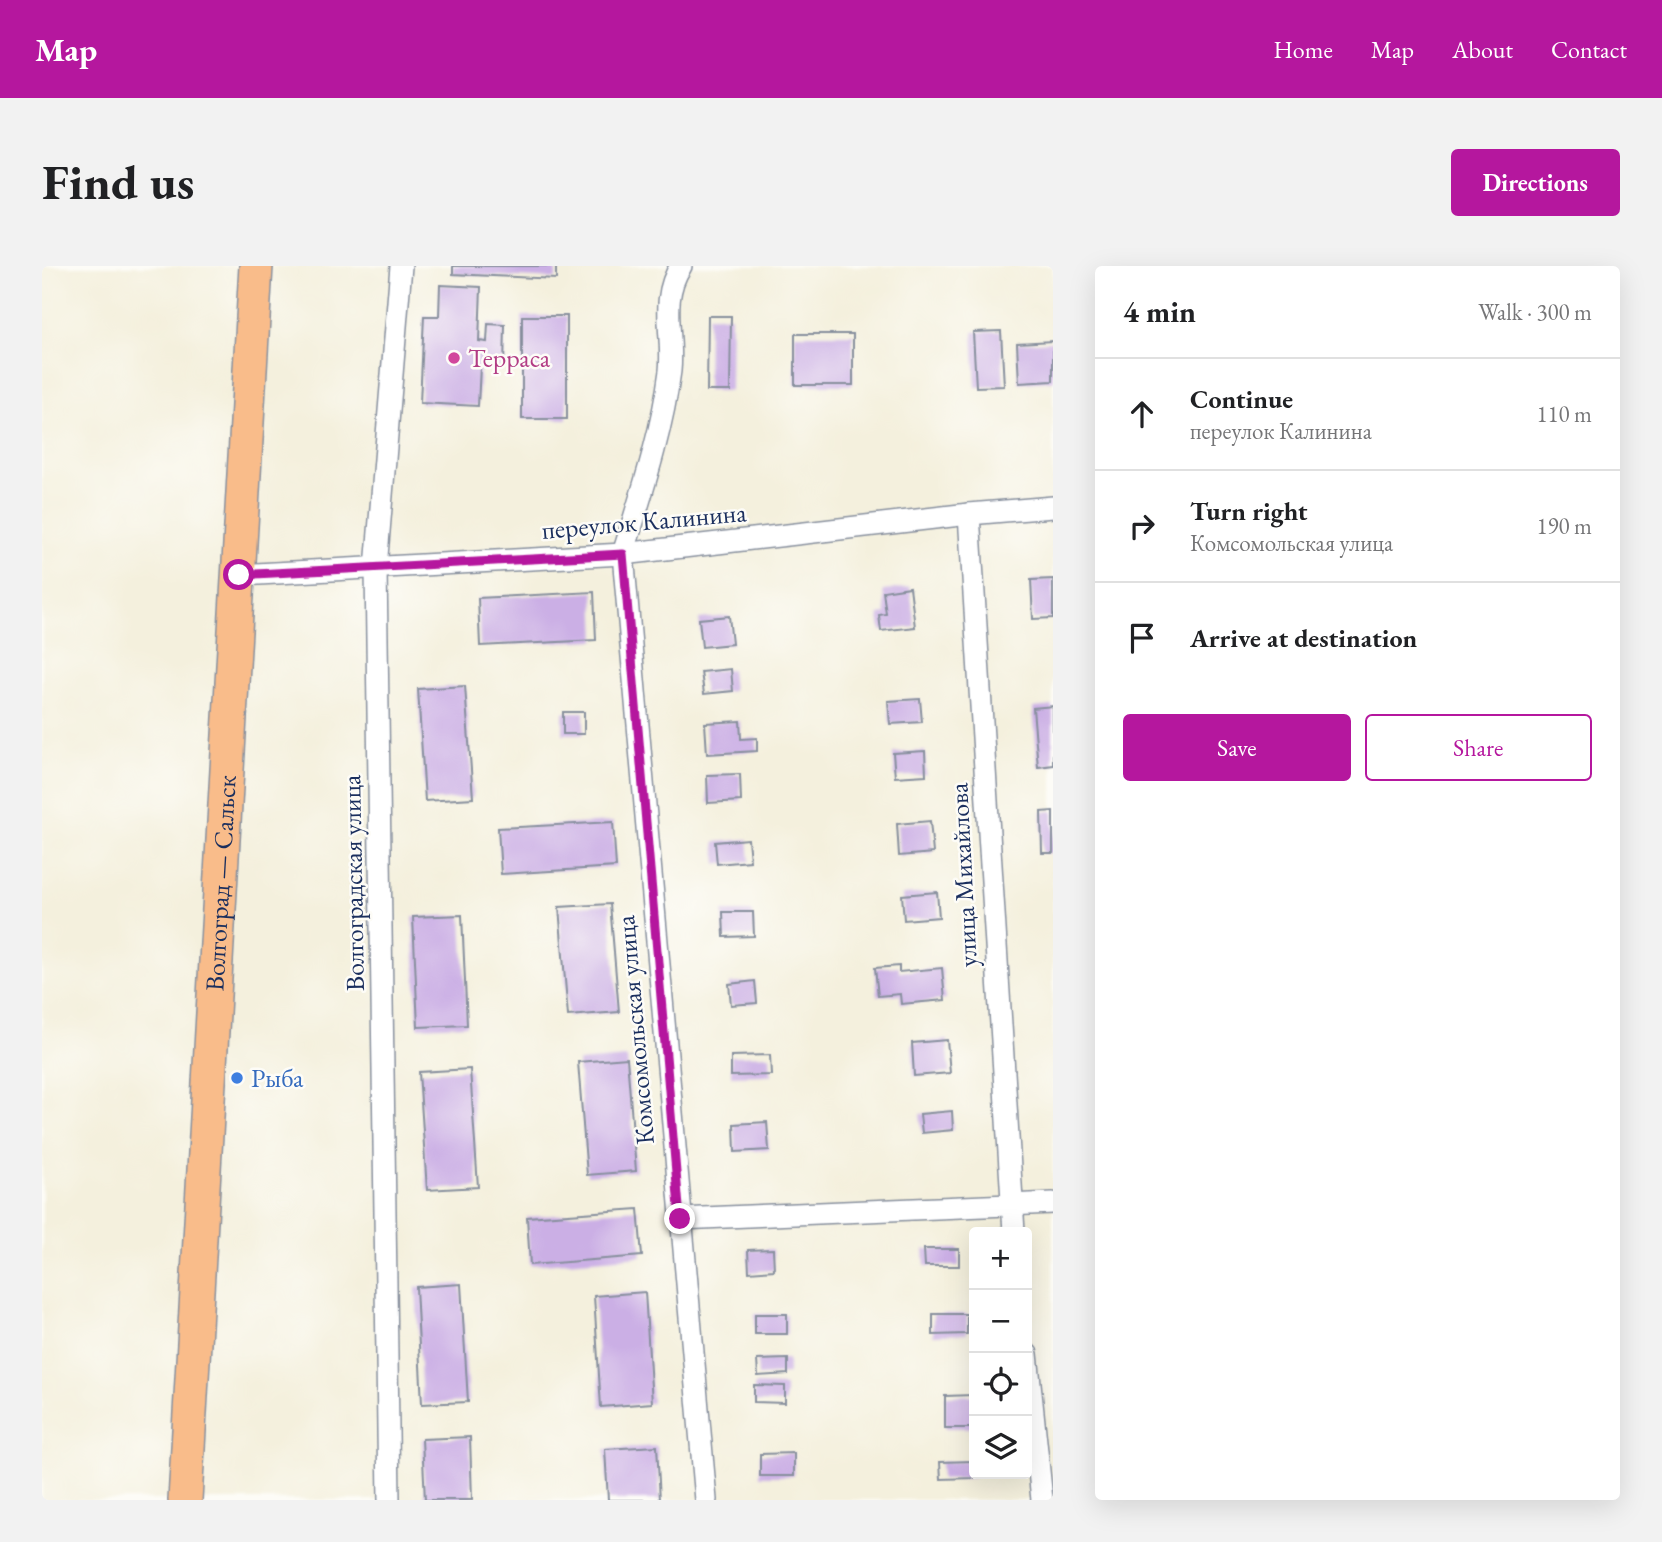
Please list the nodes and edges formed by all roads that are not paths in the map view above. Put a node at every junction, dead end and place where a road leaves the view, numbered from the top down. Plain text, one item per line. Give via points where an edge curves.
1 (256, 266) edge
2 (401, 266) edge
3 (681, 266) edge
4 (1053, 507) edge
5 (969, 514) junction
6 (623, 554) junction
7 (376, 568) junction
8 (239, 575) junction
9 (1053, 1203) edge
10 (1011, 1204) junction
11 (680, 1219) junction
12 (1013, 1227) edge
13 (1032, 1403) edge
14 (185, 1500) edge
15 (389, 1500) edge
16 (706, 1500) edge
17 (1042, 1500) edge

1 - 8 main road, Волгоград — Сальск
2 - 7 street, Волгоградская улица
3 - 6 street via 667,309 670,369
4 - 5 street, переулок Калинина
5 - 6 street, переулок Калинина
5 - 10 street, улица Михайлова
6 - 7 street, переулок Калинина
6 - 11 street, Комсомольская улица
7 - 8 street, переулок Калинина
7 - 15 street, Волгоградская улица
8 - 14 main road, Волгоград — Сальск
9 - 10 street
10 - 11 street
10 - 12 street, улица Михайлова
11 - 16 street, Комсомольская улица
13 - 17 street

